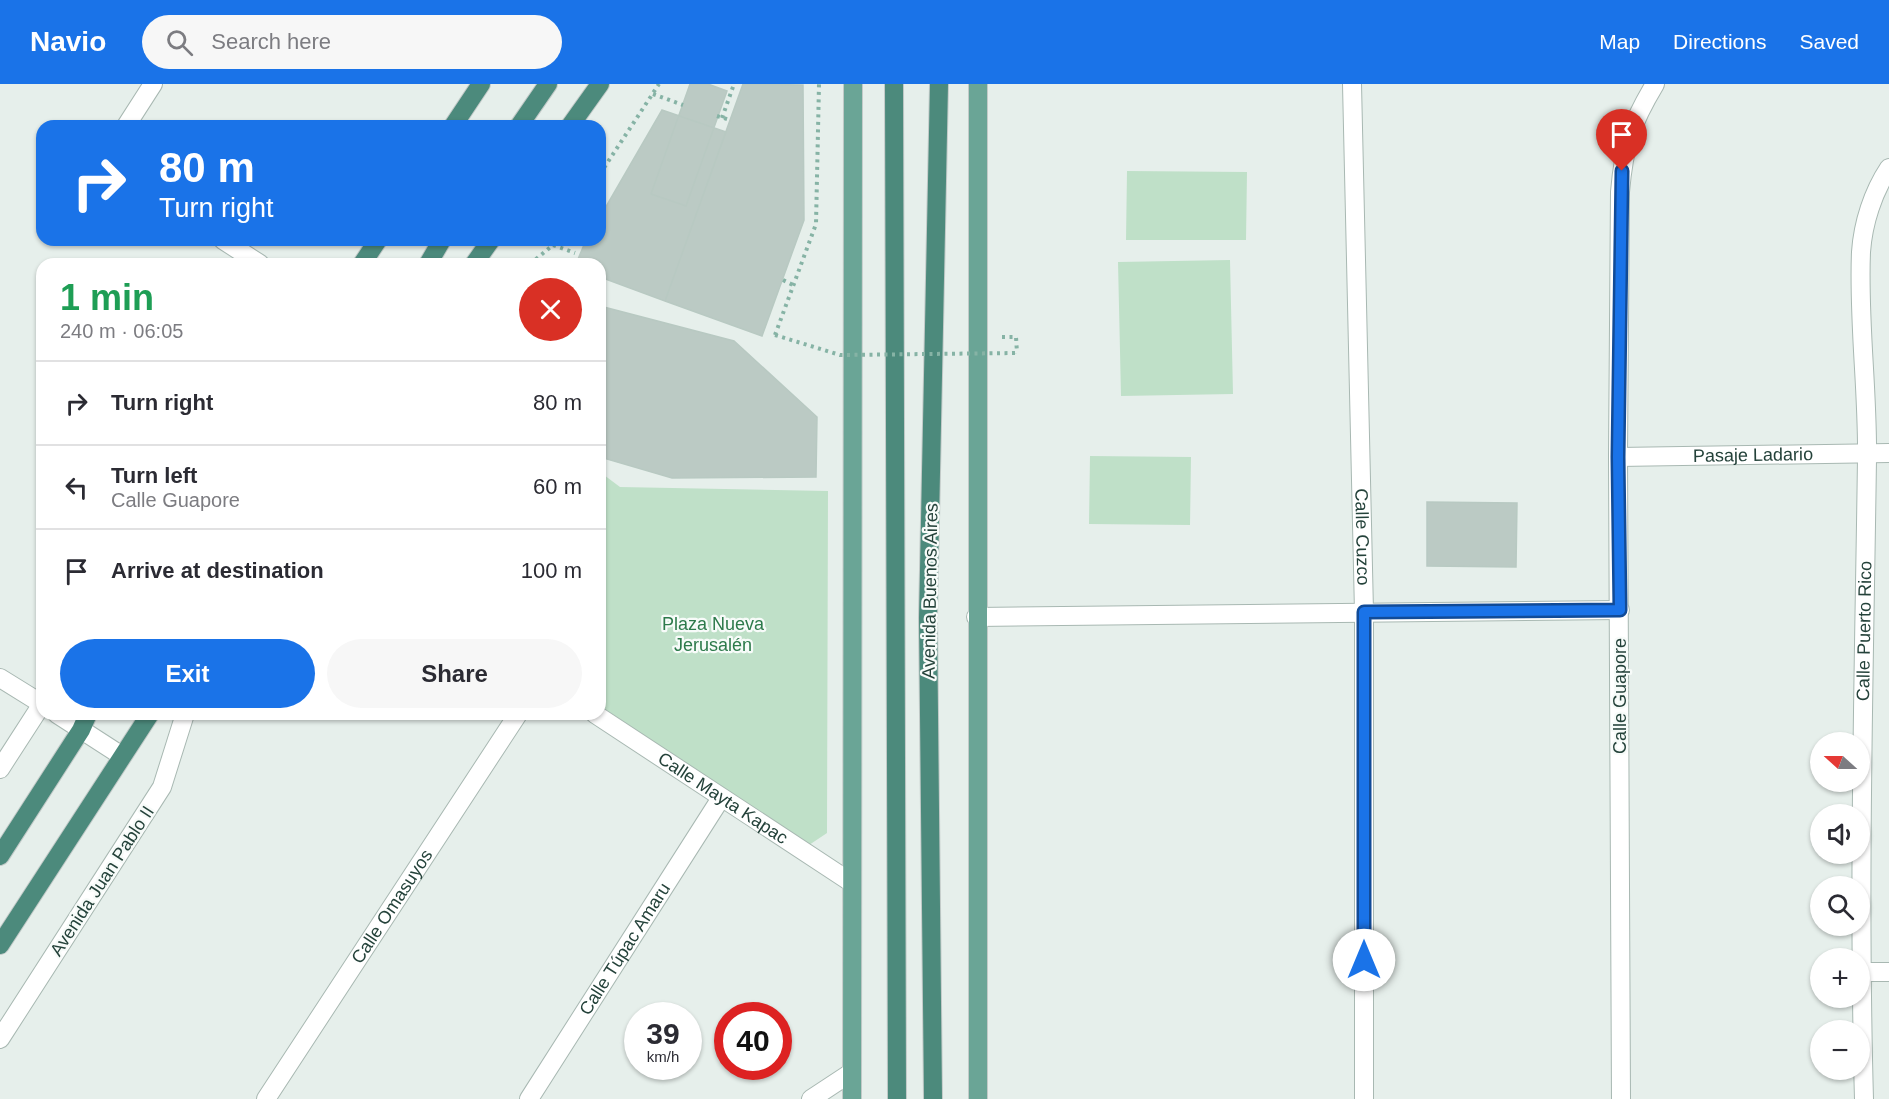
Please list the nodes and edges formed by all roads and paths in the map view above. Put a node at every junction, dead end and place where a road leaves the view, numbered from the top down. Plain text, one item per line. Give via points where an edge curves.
1 (153, 84) edge
2 (481, 84) edge
3 (548, 84) edge
4 (600, 84) edge
5 (660, 84) edge
6 (734, 84) edge
7 (819, 84) edge
8 (853, 84) edge
9 (894, 84) edge
10 (939, 84) edge
11 (978, 84) edge
12 (1352, 84) edge
13 (1655, 84) edge
14 (653, 94) junction
15 (683, 105) dead end
16 (130, 120) edge
17 (457, 120) edge
18 (523, 120) edge
19 (574, 120) edge
20 (730, 120) dead end
21 (606, 165) edge
22 (1889, 168) edge
23 (232, 246) edge
24 (550, 246) edge
25 (562, 246) edge
26 (575, 253) dead end
27 (251, 258) edge
28 (537, 258) edge
29 (783, 280) dead end
30 (793, 285) junction
31 (1016, 337) dead end
32 (1867, 453) junction
33 (1889, 453) edge
34 (1618, 457) junction
35 (1620, 610) junction
36 (1364, 612) junction
37 (976, 618) junction
38 (0, 678) edge
39 (36, 700) edge
40 (36, 713) edge
41 (146, 720) edge
42 (183, 720) edge
43 (514, 720) edge
44 (604, 720) edge
45 (85, 722) edge
46 (122, 756) junction
47 (0, 769) edge
48 (722, 798) junction
49 (0, 856) edge
50 (852, 883) junction
51 (0, 945) edge
52 (1860, 948) edge
53 (1870, 972) edge
54 (1889, 972) edge
55 (1861, 1008) edge
56 (0, 1039) edge
57 (852, 1072) junction
58 (266, 1099) edge
59 (529, 1099) edge
60 (811, 1099) edge
61 (852, 1099) edge
62 (897, 1099) edge
63 (933, 1099) edge
64 (978, 1099) edge
65 (1364, 1099) edge
66 (1621, 1099) edge
67 (1864, 1099) edge

1 - 16 street
2 - 17 highway
3 - 18 highway
4 - 19 highway
5 - 14 path
6 - 20 path via 720,117
7 - 30 path via 816,224
8 - 50 main road
9 - 62 highway, Avenida Buenos Aires
10 - 63 highway, Avenida Buenos Aires via 928,618
11 - 37 main road
12 - 36 street, Calle Cuzco
13 - 34 street, Calle Guapore via 1636,114 1624,150 1620,192
14 - 15 path
14 - 21 path
22 - 32 street, Calle Puerto Rico via 1867,217 1862,251
23 - 27 street
24 - 28 path
25 - 26 path
29 - 30 path
30 - 31 path, bridge via 775,335 840,355 1017,353
32 - 33 street, Pasaje Ladario
32 - 34 street, Pasaje Ladario
32 - 52 street, Calle Puerto Rico
34 - 35 street, Calle Guapore
35 - 36 street
35 - 66 street, Calle Guapore
36 - 37 street
36 - 65 street, Calle Cuzco
37 - 64 main road
38 - 39 street
40 - 47 street
41 - 46 highway
42 - 56 street, Avenida Juan Pablo II via 162,787
43 - 58 street, Calle Omasuyos
44 - 48 street, Calle Mayta Kapac
45 - 46 street
45 - 49 highway
46 - 51 highway
48 - 50 street, Calle Mayta Kapac
48 - 59 street, Calle Túpac Amaru
50 - 57 main road
53 - 54 street
55 - 67 street, Calle Puerto Rico
57 - 60 street
57 - 61 main road

